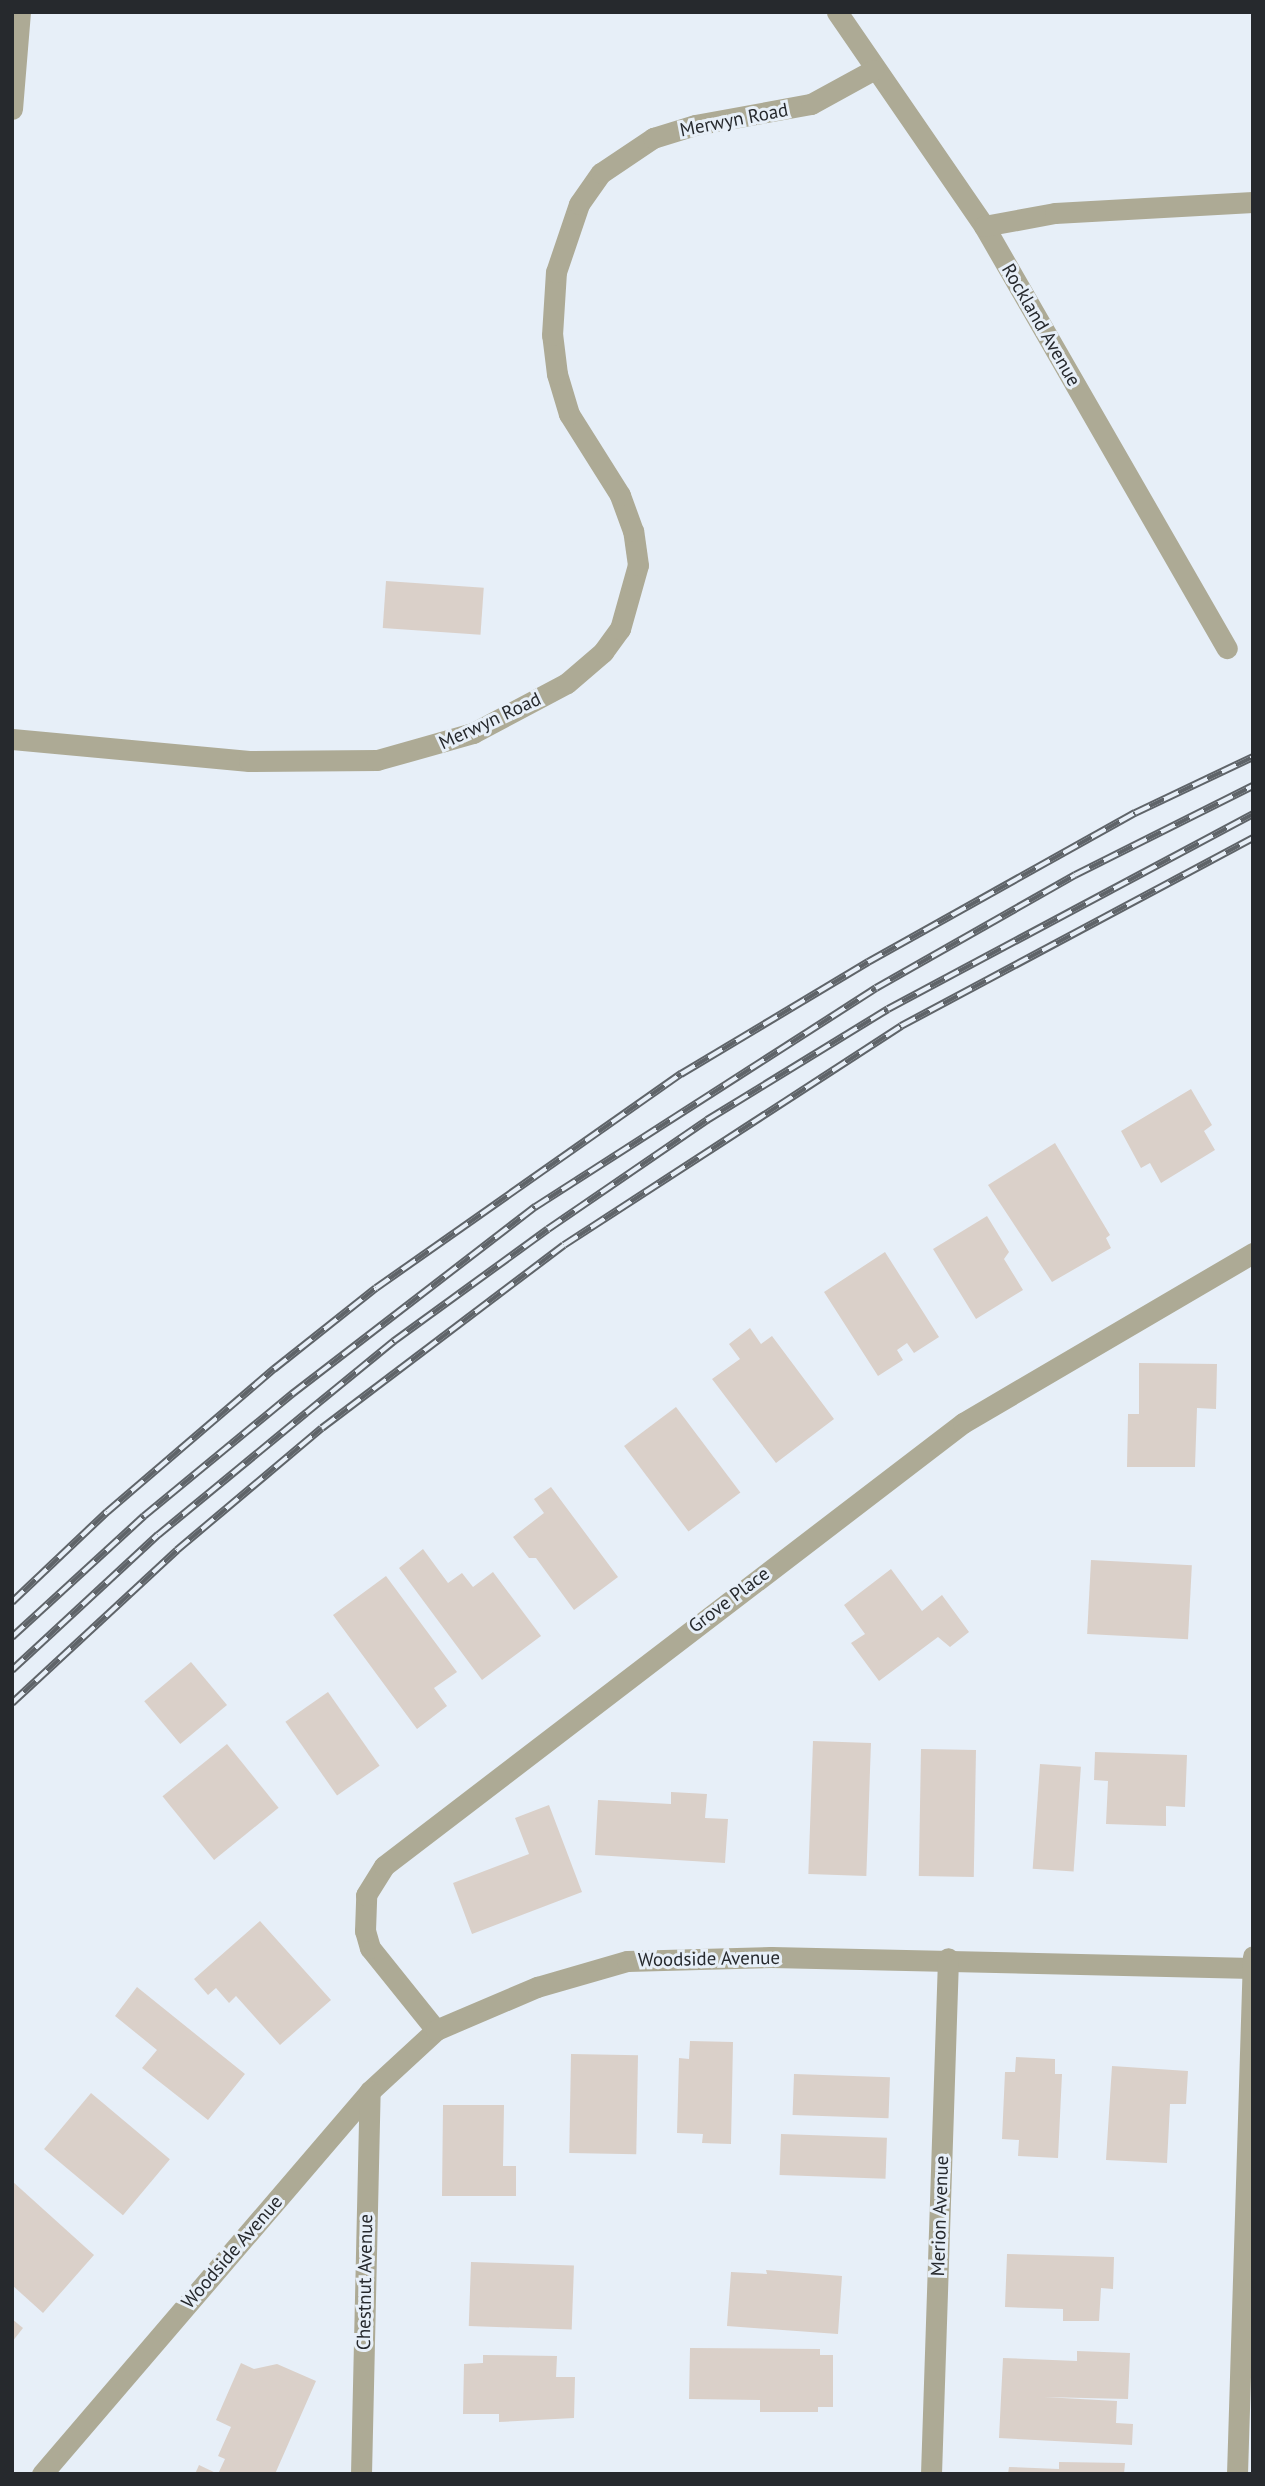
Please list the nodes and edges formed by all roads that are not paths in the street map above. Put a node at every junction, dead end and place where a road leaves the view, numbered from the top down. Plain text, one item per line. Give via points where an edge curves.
1 (20, 12) edge
2 (837, 12) edge
3 (873, 69) junction
4 (12, 109) edge
5 (1253, 202) edge
6 (984, 226) junction
7 (1227, 648) dead end
8 (12, 739) edge
9 (1253, 1253) edge
10 (1253, 1956) edge
11 (948, 1958) junction
12 (1252, 1968) edge
13 (436, 2030) junction
14 (370, 2091) junction
15 (42, 2474) edge
16 (360, 2474) edge
17 (932, 2474) edge
18 (1237, 2474) edge

1 - 4 street
2 - 3 street, Rockland Avenue
3 - 6 street, Rockland Avenue
3 - 8 street, Merwyn Road via 811,104 695,125 653,138 601,173 579,204 564,239 553,293 557,374 569,414 620,495 633,531 638,565 620,629 603,652 567,683 473,733 377,760 249,761
5 - 6 street via 1055,213
6 - 7 street, Rockland Avenue
9 - 13 street, Grove Place via 963,1423 384,1866 366,1895 368,1940
10 - 12 street
11 - 12 street, Woodside Avenue
11 - 13 street, Woodside Avenue via 627,1961 537,1987
11 - 17 street, Merion Avenue
12 - 18 street
13 - 14 street, Woodside Avenue
14 - 15 street, Woodside Avenue
14 - 16 street, Chestnut Avenue

